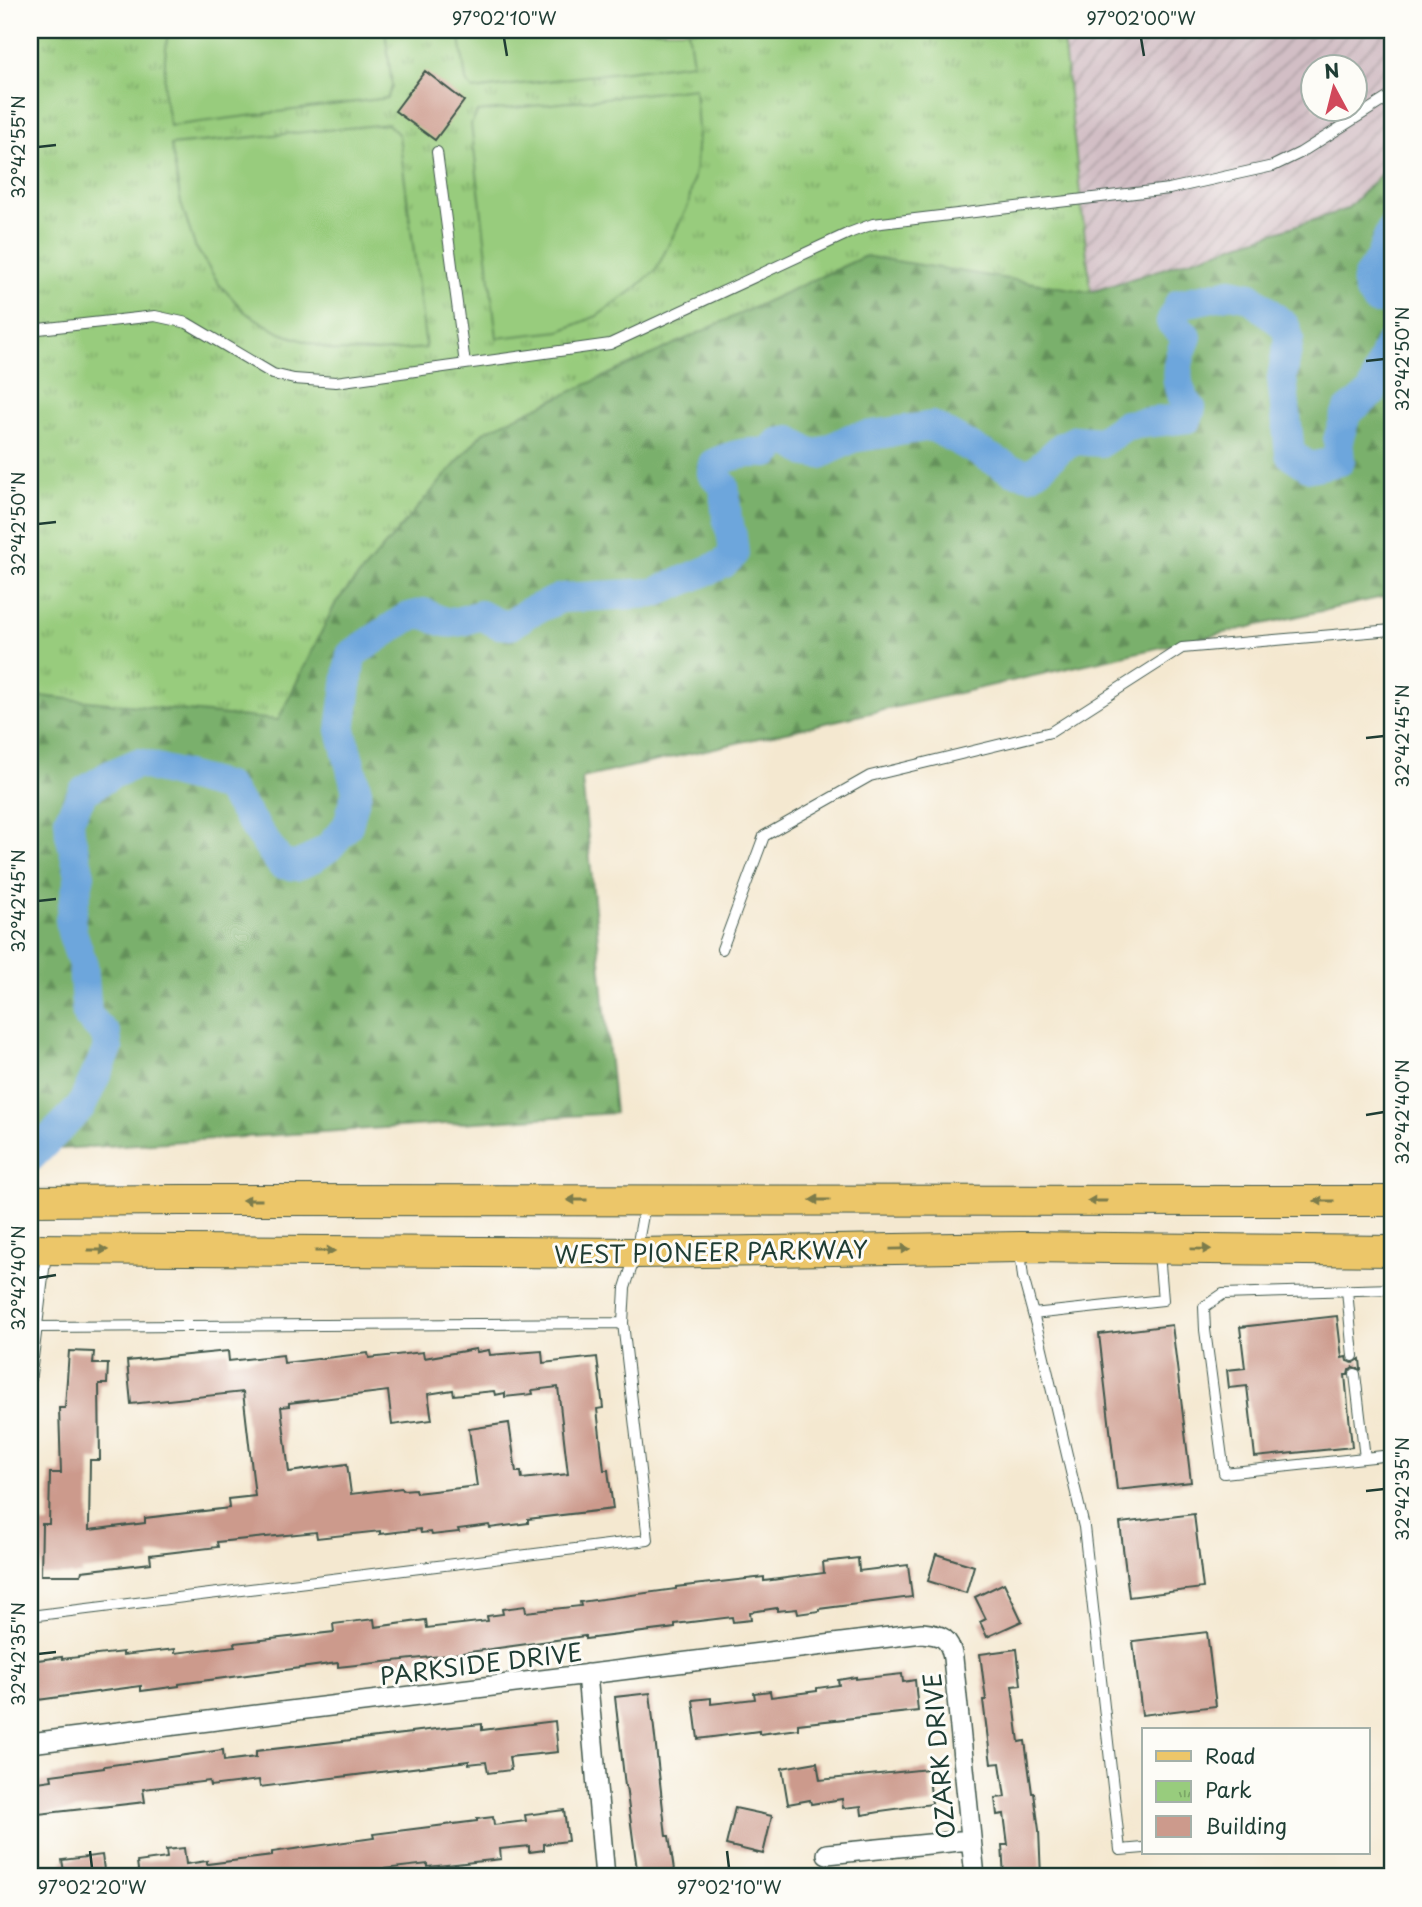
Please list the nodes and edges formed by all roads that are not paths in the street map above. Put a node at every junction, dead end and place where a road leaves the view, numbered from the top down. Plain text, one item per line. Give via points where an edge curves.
1 (1392, 95) edge
2 (438, 152) dead end
3 (30, 330) edge
4 (465, 364) junction
5 (1392, 630) edge
6 (722, 949) dead end
7 (646, 1200) junction
8 (30, 1201) edge
9 (1392, 1201) edge
10 (1020, 1247) junction
11 (1159, 1249) junction
12 (38, 1250) edge
13 (1392, 1251) edge
14 (636, 1253) junction
15 (1392, 1289) edge
16 (1347, 1290) junction
17 (1033, 1314) junction
18 (623, 1323) junction
19 (37, 1327) junction
20 (1353, 1356) dead end
21 (1355, 1374) dead end
22 (30, 1382) edge
23 (1392, 1455) edge
24 (1365, 1458) junction
25 (30, 1616) edge
26 (939, 1635) joint
27 (587, 1674) junction
28 (30, 1743) edge
29 (970, 1840) junction
30 (1142, 1848) edge
31 (827, 1854) dead end
32 (605, 1877) edge
33 (975, 1877) edge

1 - 4 lane via 1273,166 1169,189 873,224 610,344
2 - 4 lane
3 - 4 lane via 155,316 187,323 273,374 294,379 336,382
5 - 6 lane via 1182,648 1051,732 870,776 764,836
7 -> 8 main road, WEST PIONEER PARKWAY
9 -> 7 main road, WEST PIONEER PARKWAY
7 - 14 lane
10 - 11 main road, WEST PIONEER PARKWAY
14 -> 10 main road, WEST PIONEER PARKWAY
10 - 17 lane
11 -> 13 main road, WEST PIONEER PARKWAY
11 - 17 lane via 1163,1300
12 -> 14 main road, WEST PIONEER PARKWAY
12 - 19 lane
14 - 18 lane via 625,1289
15 - 16 lane
16 - 20 lane
16 - 24 lane via 1223,1294 1204,1307 1205,1330 1224,1473
17 - 30 lane via 1084,1527 1120,1850
18 - 19 lane
18 - 25 lane via 648,1540
19 - 22 lane
21 - 24 lane
23 - 24 lane
26 - 27 street, PARKSIDE DRIVE via 922,1633
26 - 29 street, OZARK DRIVE via 951,1647 953,1658
27 - 28 street, PARKSIDE DRIVE
27 - 32 street
29 - 31 street
29 - 33 street, OZARK DRIVE

